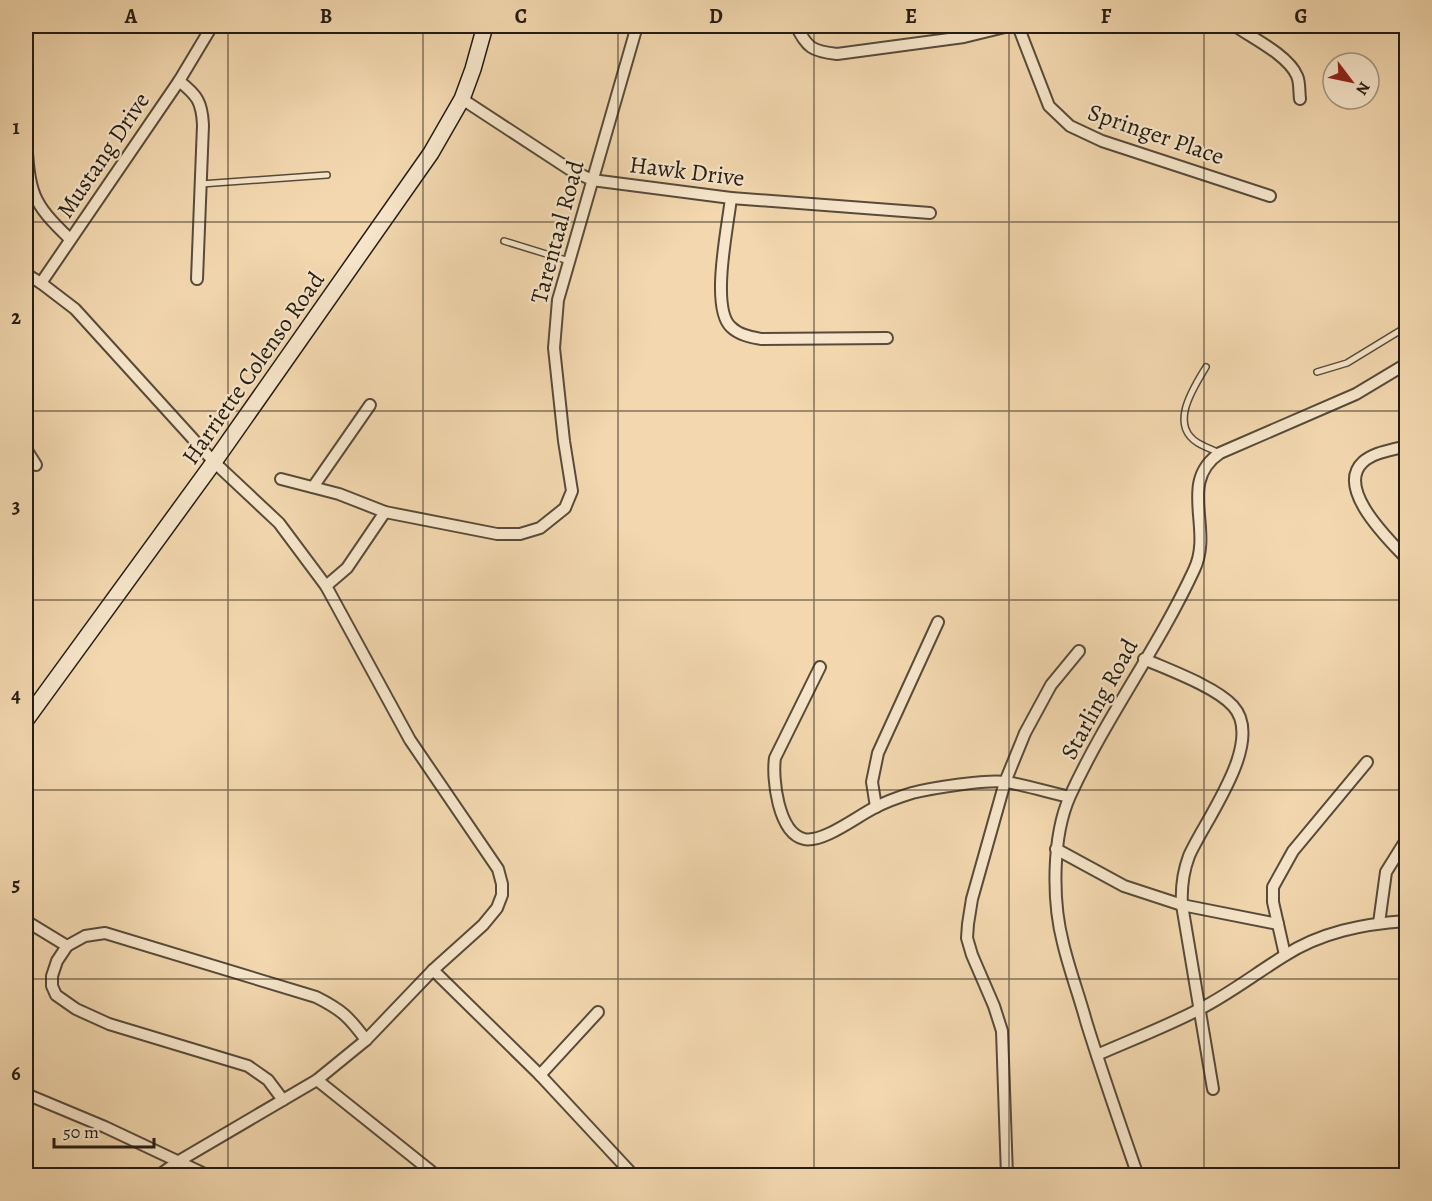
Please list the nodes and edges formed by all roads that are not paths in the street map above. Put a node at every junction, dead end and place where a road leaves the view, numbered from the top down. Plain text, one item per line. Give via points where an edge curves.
1 (212, 26) edge
2 (485, 26) edge
3 (637, 26) edge
4 (796, 26) edge
5 (1009, 26) edge
6 (1018, 26) edge
7 (1235, 26) edge
8 (179, 81) junction
9 (462, 99) junction
10 (1299, 99) dead end
11 (26, 141) edge
12 (327, 175) dead end
13 (592, 180) junction
14 (201, 184) junction
15 (1270, 196) dead end
16 (732, 198) junction
17 (930, 213) dead end
18 (70, 239) junction
19 (504, 241) dead end
20 (569, 261) junction
21 (26, 274) edge
22 (197, 279) dead end
23 (41, 283) junction
24 (1407, 327) edge
25 (887, 338) dead end
26 (1407, 364) edge
27 (1206, 367) dead end
28 (1317, 372) dead end
29 (370, 405) dead end
30 (1407, 446) edge
31 (26, 449) edge
32 (1220, 453) junction
33 (214, 462) junction
34 (36, 465) dead end
35 (281, 479) dead end
36 (313, 487) junction
37 (385, 512) junction
38 (1407, 558) edge
39 (326, 586) junction
40 (938, 622) dead end
41 (1079, 651) dead end
42 (1144, 659) junction
43 (820, 667) dead end
44 (26, 720) edge
45 (1367, 762) dead end
46 (1005, 782) junction
47 (1069, 798) junction
48 (876, 807) junction
49 (1407, 840) edge
50 (1056, 849) junction
51 (1182, 905) junction
52 (26, 921) edge
53 (1407, 921) edge
54 (1379, 923) junction
55 (1278, 924) junction
56 (67, 946) junction
57 (1285, 955) junction
58 (433, 970) junction
59 (1199, 1010) junction
60 (598, 1012) dead end
61 (366, 1040) junction
62 (1097, 1055) junction
63 (540, 1075) junction
64 (317, 1080) junction
65 (1213, 1089) dead end
66 (26, 1094) edge
67 (283, 1100) junction
68 (180, 1161) junction
69 (158, 1176) edge
70 (209, 1176) edge
71 (437, 1176) edge
72 (634, 1176) edge
73 (1007, 1176) edge
74 (1137, 1176) edge

1 - 8 street, Mustang Drive
2 - 9 street, Harriette Colenso Road
3 - 13 street, Tarentaal Road
4 - 5 street via 805,43 818,52 837,54 964,37
6 - 15 street, Springer Place via 1049,106 1070,126 1102,141
7 - 10 street via 1294,69 1299,78
8 - 14 street, Mustang Drive via 202,108
8 - 18 street, Mustang Drive
9 - 13 street, Hawk Drive
9 - 33 street, Harriette Colenso Road via 400,199
11 - 18 street via 31,190 47,218
12 - 14 lane
13 - 16 street, Hawk Drive
13 - 20 street, Tarentaal Road
14 - 22 street, Mustang Drive
16 - 17 street, Hawk Drive
16 - 25 street via 720,292 722,312 730,327 761,339
18 - 23 street, Mustang Drive
19 - 20 lane
20 - 37 street, Tarentaal Road via 558,300 554,348 572,491 565,508 540,528 520,534 497,534
21 - 23 street
23 - 33 street via 75,309
24 - 28 lane via 1347,363
26 - 32 street, Starling Road via 1356,394
27 - 32 lane via 1189,397 1185,420 1188,434 1197,443
29 - 36 street
30 - 38 street via 1368,458 1355,475 1369,517
31 - 34 street
32 - 42 street, Starling Road via 1209,460 1200,474 1201,537 1197,565 1176,610
33 - 39 street via 279,523
33 - 44 street, Harriette Colenso Road
35 - 36 street
36 - 37 street
37 - 39 street via 347,568
39 - 58 street via 410,740 498,869 502,884 496,908 483,926
40 - 48 street via 878,753 872,782
41 - 46 street via 1051,685
42 - 47 street, Starling Road
42 - 51 street via 1213,692 1233,706 1242,721 1244,737 1237,763 1182,878
43 - 48 street via 776,758 775,782 785,821 799,837 820,838
45 - 55 street via 1277,876 1273,902
46 - 47 street
46 - 48 street via 912,794
46 - 73 street via 972,899 967,938 1002,1031
47 - 50 street, Starling Road
49 - 54 street via 1386,872
50 - 51 street via 1124,886
50 - 62 street, Starling Road via 1055,884 1062,941
51 - 55 street
51 - 59 street
52 - 56 street
53 - 54 street
54 - 57 street via 1334,932
55 - 57 street
56 - 61 street via 85,936 105,933 316,997 338,1008
56 - 67 street via 52,976 56,995 66,1003 109,1024 248,1066 268,1080
57 - 59 street
58 - 61 street
58 - 63 street
59 - 62 street
59 - 65 street
60 - 63 street
61 - 64 street
62 - 74 street, Starling Road
63 - 72 street
64 - 67 street
64 - 71 street
66 - 68 street
67 - 68 street
68 - 69 street
68 - 70 street

